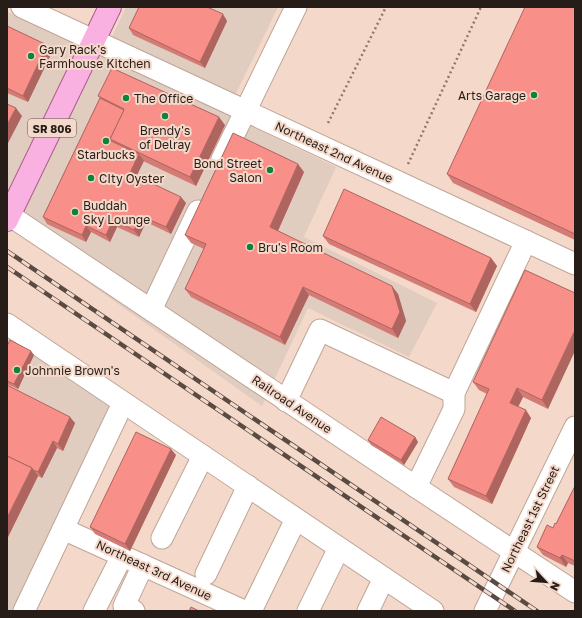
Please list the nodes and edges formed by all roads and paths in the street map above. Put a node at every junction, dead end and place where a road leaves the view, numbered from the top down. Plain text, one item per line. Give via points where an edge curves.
1 (22, 7) edge
2 (110, 7) edge
3 (296, 7) edge
4 (386, 7) edge
5 (481, 7) edge
6 (94, 41) junction
7 (245, 111) junction
8 (328, 123) dead end
9 (214, 176) edge
10 (399, 182) junction
11 (204, 197) edge
12 (8, 218) edge
13 (526, 241) junction
14 (575, 264) edge
15 (151, 310) junction
16 (7, 324) edge
17 (454, 393) junction
18 (286, 401) junction
19 (123, 403) junction
20 (575, 427) edge
21 (203, 456) junction
22 (248, 486) junction
23 (416, 487) junction
24 (296, 519) junction
25 (63, 529) junction
26 (162, 538) dead end
27 (339, 548) junction
28 (514, 551) junction
29 (122, 556) junction
30 (143, 565) junction
31 (206, 574) dead end
32 (384, 578) junction
33 (575, 592) edge
34 (431, 610) edge
35 (24, 611) edge
36 (94, 611) edge
37 (134, 611) edge
38 (244, 611) edge
39 (251, 611) edge
40 (308, 611) edge
41 (368, 611) edge
42 (485, 611) edge

1 - 6 street, Northeast 2nd Avenue
2 - 6 main road, SR 806
3 - 7 street
4 - 8 path
5 - 10 path
6 - 7 street, Northeast 2nd Avenue
6 - 12 main road, SR 806
7 - 9 street
7 - 10 street, Northeast 2nd Avenue
10 - 13 street, Northeast 2nd Avenue
11 - 15 street
12 - 15 street, Railroad Avenue
13 - 14 street, Northeast 2nd Avenue
13 - 17 street
15 - 18 street, Railroad Avenue
16 - 19 street
17 - 18 street via 320,330
17 - 23 street via 454,409
18 - 23 street, Railroad Avenue
19 - 21 street
19 - 25 street
20 - 28 street, Northeast 1st Street
21 - 22 street
21 - 26 street
22 - 24 street
22 - 31 street
23 - 28 street, Railroad Avenue
24 - 27 street
24 - 39 street
25 - 29 street, Northeast 3rd Avenue
25 - 35 street
27 - 32 street
27 - 40 street
28 - 33 street, Railroad Avenue
28 - 42 street, Northeast 1st Street
29 - 30 street, Northeast 3rd Avenue
29 - 36 street
30 - 37 street via 124,606
30 - 38 street, Northeast 3rd Avenue
32 - 34 street
32 - 41 street

